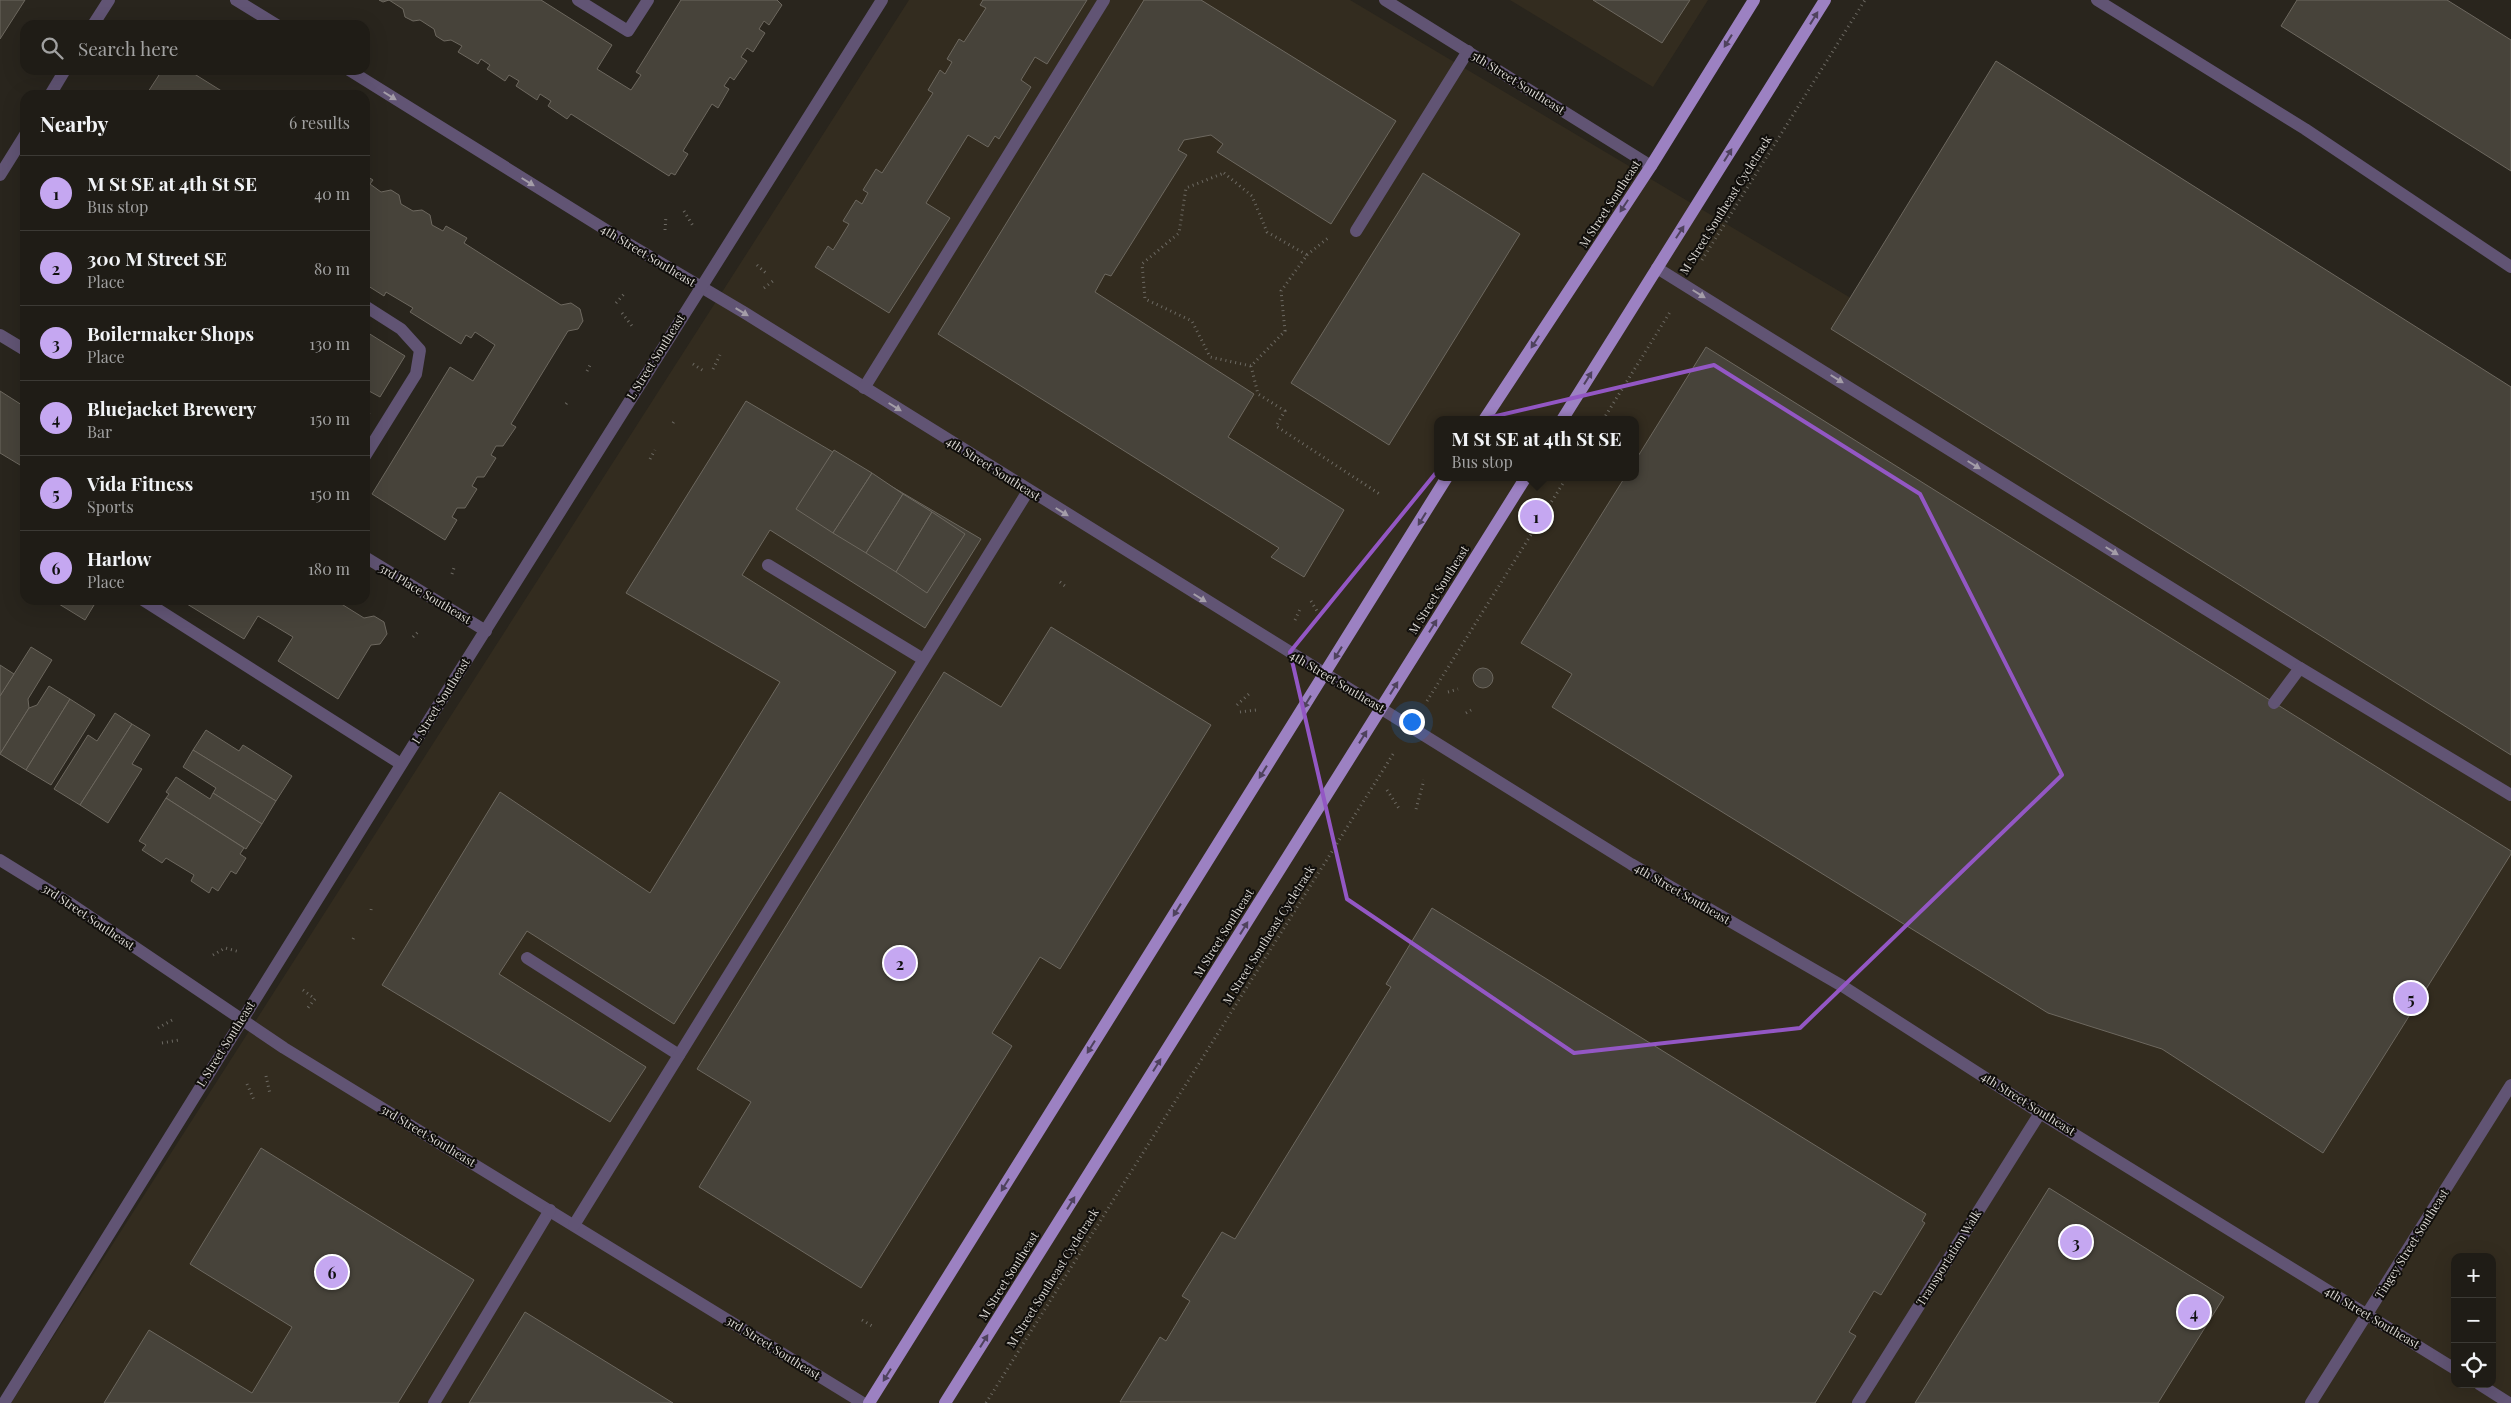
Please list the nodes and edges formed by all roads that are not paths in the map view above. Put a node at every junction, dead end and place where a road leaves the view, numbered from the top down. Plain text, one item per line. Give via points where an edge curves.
1 (109, 0) edge
2 (236, 0) edge
3 (578, 0) edge
4 (648, 0) edge
5 (882, 0) edge
6 (1104, 0) edge
7 (1385, 0) edge
8 (1754, 0) edge
9 (1825, 0) edge
10 (2097, 0) edge
11 (96, 20) edge
12 (269, 20) edge
13 (1468, 52) junction
14 (63, 75) edge
15 (357, 75) edge
16 (53, 90) edge
17 (20, 143) edge
18 (1651, 166) junction
19 (0, 175) edge
20 (1356, 231) dead end
21 (2511, 267) edge
22 (1657, 268) junction
23 (700, 287) junction
24 (370, 309) edge
25 (0, 335) edge
26 (20, 347) edge
27 (864, 388) junction
28 (1487, 416) edge
29 (1564, 416) edge
30 (370, 448) edge
31 (1445, 481) edge
32 (1523, 481) edge
33 (1028, 491) junction
34 (370, 560) edge
35 (768, 565) dead end
36 (151, 605) edge
37 (486, 630) junction
38 (923, 660) junction
39 (2300, 668) junction
40 (1324, 674) junction
41 (2274, 703) dead end
42 (1381, 708) junction
43 (402, 764) junction
44 (2511, 795) edge
45 (0, 860) edge
46 (528, 958) dead end
47 (241, 1020) junction
48 (680, 1055) junction
49 (2511, 1085) edge
50 (2040, 1113) junction
51 (550, 1210) junction
52 (574, 1225) junction
53 (2367, 1315) junction
54 (2451, 1367) edge
55 (2485, 1388) edge
56 (4, 1403) edge
57 (434, 1403) edge
58 (863, 1403) edge
59 (869, 1403) edge
60 (945, 1403) edge
61 (1858, 1403) edge
62 (2311, 1403) edge
63 (2509, 1403) edge

1 - 11 street
2 - 12 street
3 - 4 street via 628,31
5 - 23 street, L Street Southeast
6 - 27 street
7 - 13 street, 5th Street Southeast
8 -> 18 main road, M Street Southeast
22 -> 9 main road
10 - 21 street via 2305,129
13 - 18 street, 5th Street Southeast
13 - 20 street
14 - 16 street
15 -> 23 street, 4th Street Southeast
17 - 19 street
18 -> 28 main road, M Street Southeast
29 -> 22 main road
22 -> 39 street
23 -> 27 street, 4th Street Southeast
23 - 37 street, L Street Southeast
24 - 30 street via 401,329 420,350 416,374
25 - 26 street
27 -> 33 street, 4th Street Southeast
31 -> 40 main road
42 -> 32 main road, M Street Southeast
33 - 38 street
33 -> 40 street, 4th Street Southeast
34 - 37 street, 3rd Place Southeast
35 - 38 street
36 - 43 street
37 - 43 street, L Street Southeast
38 - 48 street
39 - 41 street
39 - 44 street
40 - 42 street, 4th Street Southeast
40 -> 59 main road
42 - 50 street, 4th Street Southeast via 1631,864 1844,987
60 -> 42 main road, M Street Southeast
43 - 47 street, L Street Southeast
45 - 47 street, 3rd Street Southeast via 68,902
46 - 48 street
47 - 51 street, 3rd Street Southeast
47 - 56 street, L Street Southeast
48 - 52 street
49 - 53 street, Tingey Street Southeast
50 - 53 street, 4th Street Southeast
50 - 61 street, Transportation Walk
51 - 52 street, 3rd Street Southeast
51 - 57 street
52 - 58 street, 3rd Street Southeast
53 - 54 street, 4th Street Southeast
53 - 62 street, Tingey Street Southeast
55 - 63 street

